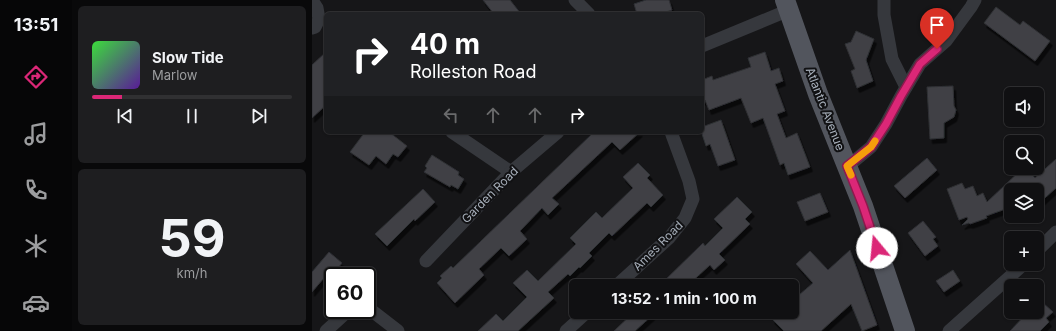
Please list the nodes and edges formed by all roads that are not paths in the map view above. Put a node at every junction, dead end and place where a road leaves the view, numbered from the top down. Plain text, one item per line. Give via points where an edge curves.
1 (312, 0) edge
2 (575, 0) edge
3 (884, 0) edge
4 (975, 0) edge
5 (787, 5) edge
6 (587, 12) edge
7 (312, 28) edge
8 (704, 45) edge
9 (906, 87) junction
10 (455, 134) edge
11 (556, 134) edge
12 (672, 134) edge
13 (847, 166) junction
14 (511, 172) junction
15 (1056, 232) edge
16 (1044, 244) edge
17 (426, 261) dead end
18 (1016, 271) edge
19 (624, 279) edge
20 (376, 314) edge
21 (339, 319) edge
22 (579, 319) edge
23 (326, 331) edge
24 (398, 331) edge
25 (566, 331) edge
26 (905, 331) edge
27 (949, 331) edge

1 - 7 street via 319,19
2 - 6 street
3 - 9 street via 884,15 892,59
4 - 9 street via 946,42 920,64
5 - 8 street
5 - 13 main road, Atlantic Avenue via 818,94
9 - 13 street via 871,147
10 - 14 street
11 - 14 street, Garden Road
12 - 19 street, Ames Road via 693,199 685,218 669,238
13 - 26 main road, Atlantic Avenue
14 - 17 street, Garden Road
15 - 16 street
18 - 27 street
20 - 24 street
21 - 23 street
22 - 25 street

